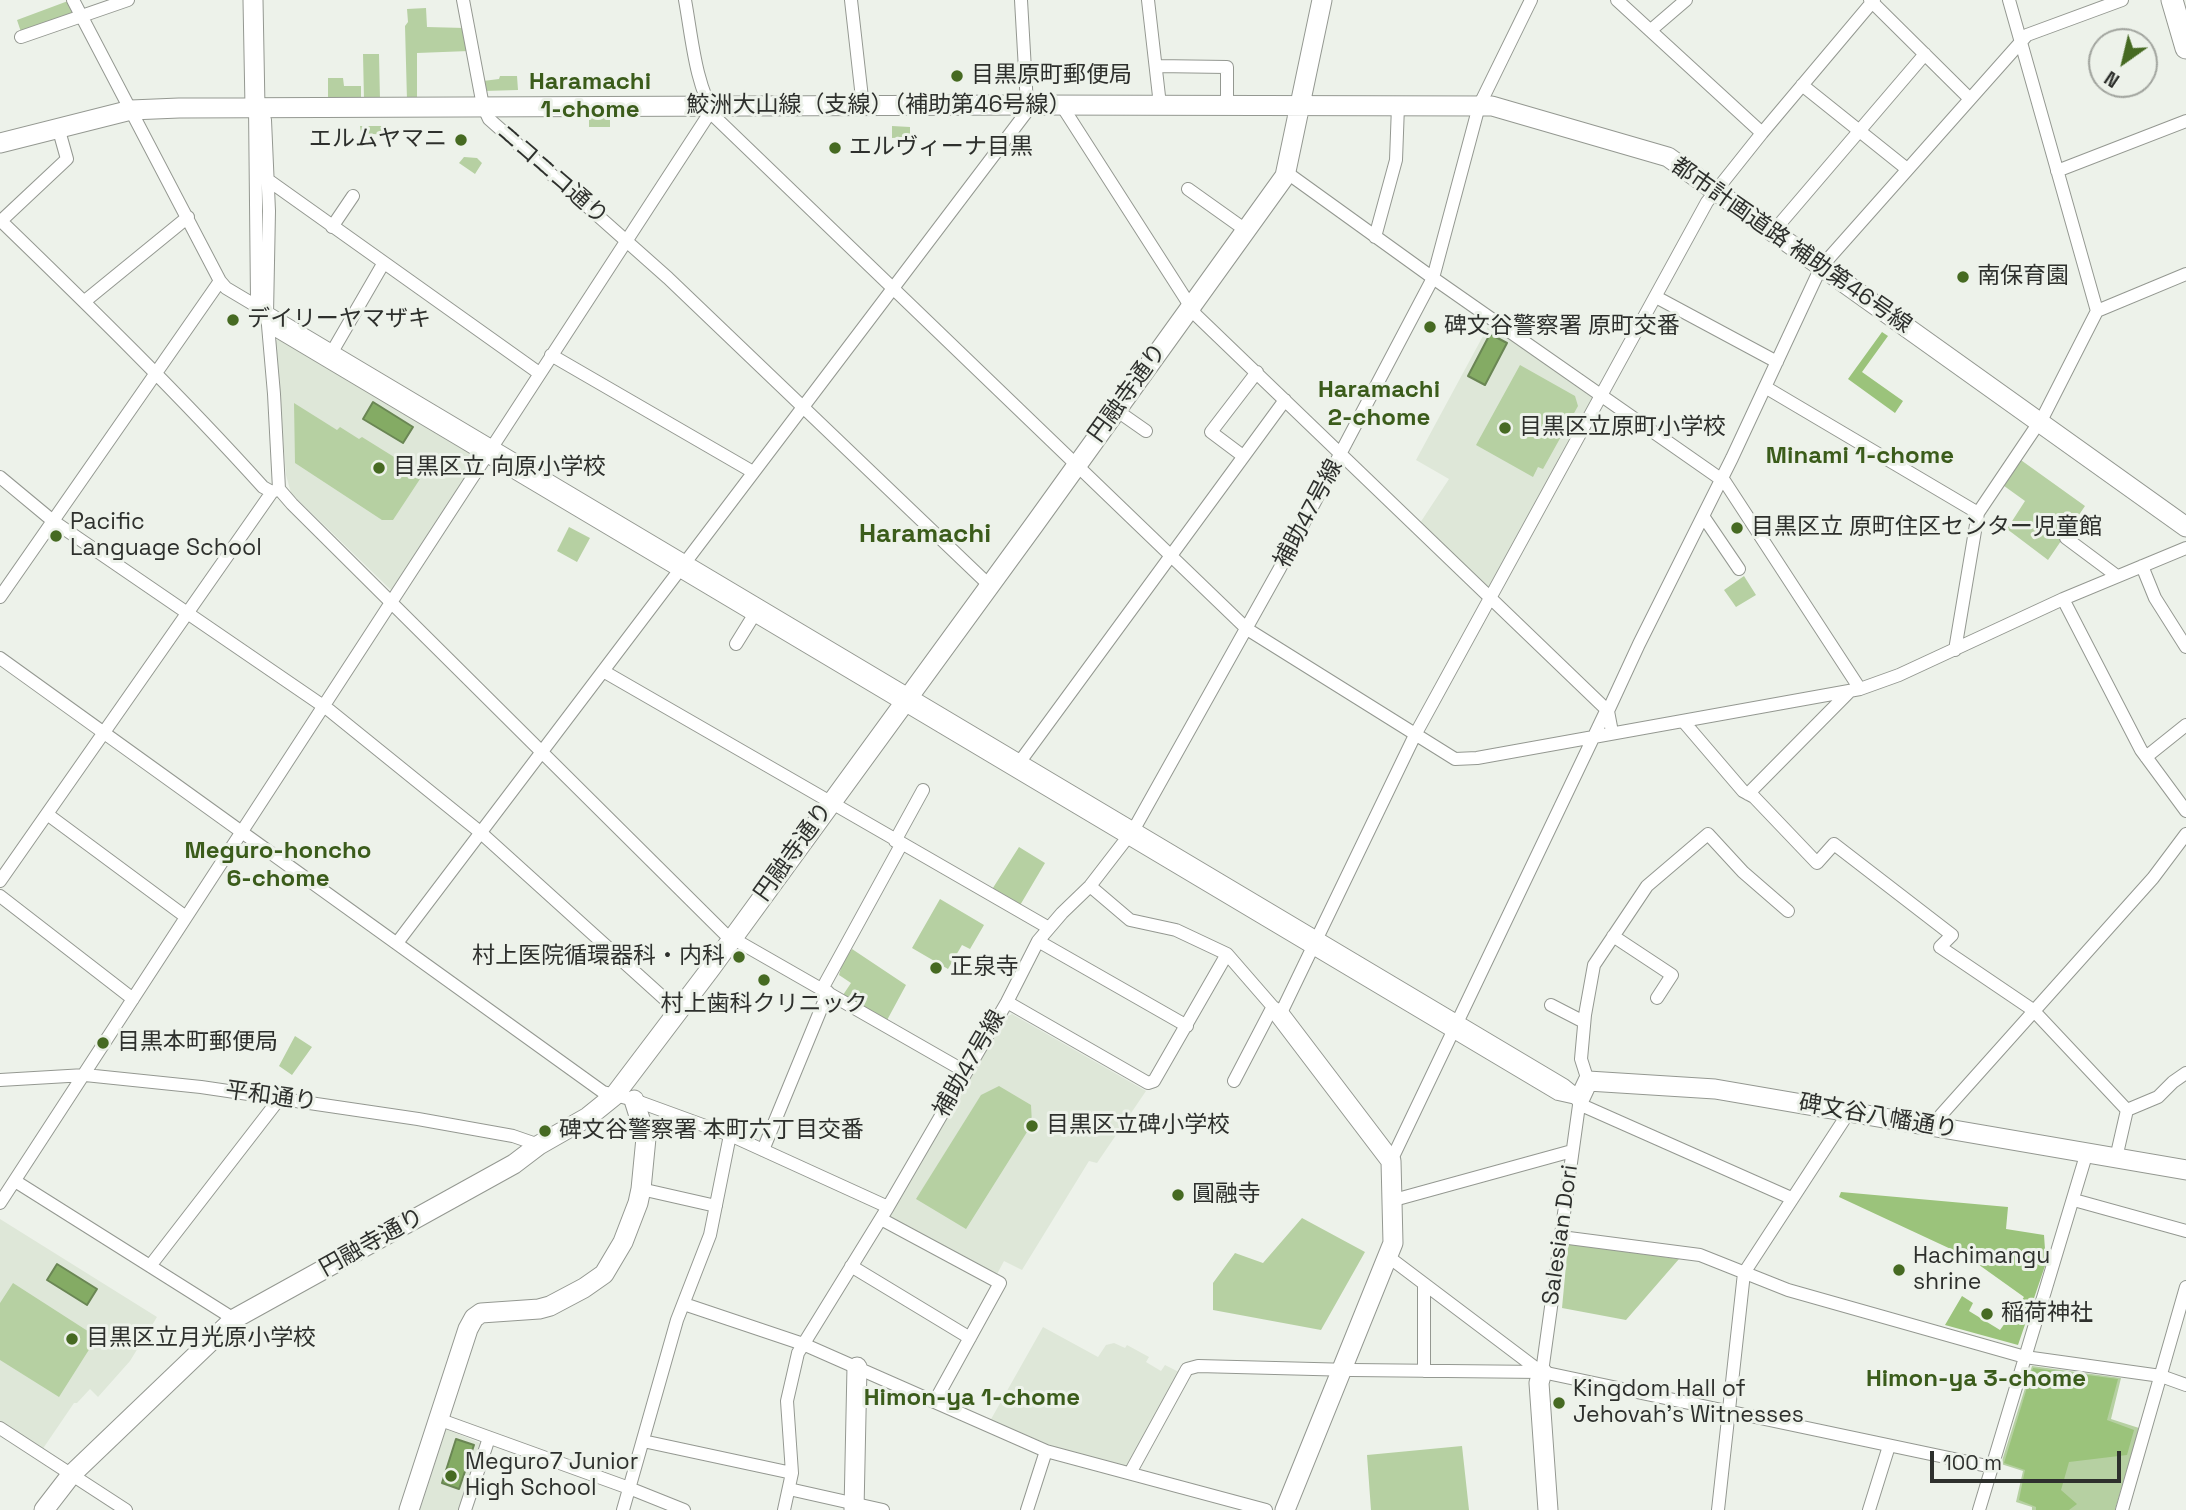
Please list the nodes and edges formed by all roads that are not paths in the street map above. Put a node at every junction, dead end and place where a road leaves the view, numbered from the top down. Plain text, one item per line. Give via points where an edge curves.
1 (73, 0) edge
2 (128, 0) edge
3 (253, 0) edge
4 (463, 0) edge
5 (685, 0) edge
6 (850, 0) edge
7 (1021, 0) edge
8 (1148, 0) edge
9 (1322, 0) edge
10 (1531, 0) edge
11 (1617, 0) edge
12 (1686, 0) edge
13 (2010, 0) edge
14 (2122, 0) edge
15 (2172, 0) edge
16 (1872, 1) edge
17 (81, 15) junction
18 (1651, 30) junction
19 (21, 37) dead end
20 (2021, 41) junction
21 (2186, 48) edge
22 (1925, 54) junction
23 (1156, 66) junction
24 (1802, 85) junction
25 (1970, 99) junction
26 (1027, 105) junction
27 (1160, 105) junction
28 (483, 106) junction
29 (1062, 106) junction
30 (1227, 106) junction
31 (1398, 106) junction
32 (1479, 106) junction
33 (255, 107) junction
34 (863, 107) junction
35 (1300, 107) junction
36 (710, 108) junction
37 (131, 110) junction
38 (2186, 121) edge
39 (58, 127) junction
40 (1859, 131) junction
41 (1762, 133) junction
42 (0, 142) edge
43 (1907, 169) junction
44 (2057, 171) junction
45 (1286, 172) junction
46 (268, 180) junction
47 (1188, 190) dead end
48 (1714, 191) junction
49 (353, 196) dead end
50 (188, 217) junction
51 (0, 220) edge
52 (332, 227) junction
53 (1247, 231) junction
54 (1772, 233) junction
55 (1375, 237) junction
56 (626, 240) junction
57 (383, 264) junction
58 (1821, 267) junction
59 (2186, 274) edge
60 (1433, 278) junction
61 (220, 281) junction
62 (892, 288) junction
63 (1656, 297) junction
64 (85, 301) junction
65 (1190, 307) junction
66 (2097, 311) junction
67 (267, 314) junction
68 (332, 352) junction
69 (551, 355) junction
70 (1777, 362) junction
71 (156, 372) junction
72 (1257, 372) junction
73 (539, 373) junction
74 (1765, 387) junction
75 (1602, 396) junction
76 (1285, 400) junction
77 (803, 406) junction
78 (1116, 410) junction
79 (2038, 422) junction
80 (1146, 431) dead end
81 (489, 451) junction
82 (1341, 454) junction
83 (1243, 456) junction
84 (1076, 465) junction
85 (753, 472) junction
86 (0, 477) edge
87 (1721, 480) junction
88 (275, 490) junction
89 (1978, 513) junction
90 (1703, 516) junction
91 (53, 521) junction
92 (2186, 527) edge
93 (2066, 538) dead end
94 (2186, 548) edge
95 (1170, 557) junction
96 (682, 566) junction
97 (2142, 566) junction
98 (1739, 569) dead end
99 (2117, 576) junction
100 (989, 585) junction
101 (0, 597) edge
102 (1491, 597) junction
103 (2063, 599) junction
104 (391, 601) junction
105 (188, 612) junction
106 (754, 615) junction
107 (1247, 629) junction
108 (736, 644) dead end
109 (2186, 647) edge
110 (1955, 650) junction
111 (0, 658) edge
112 (603, 671) junction
113 (1855, 690) junction
114 (906, 700) junction
115 (323, 706) junction
116 (1607, 711) junction
117 (1683, 721) junction
118 (2186, 725) edge
119 (104, 731) junction
120 (1612, 732) junction
121 (1415, 735) junction
122 (1595, 736) junction
123 (540, 752) junction
124 (2146, 757) junction
125 (1016, 766) junction
126 (923, 790) dead end
127 (1748, 794) junction
128 (830, 803) junction
129 (2186, 811) edge
130 (47, 814) junction
131 (242, 831) junction
132 (480, 832) junction
133 (1130, 834) junction
134 (2186, 834) edge
135 (898, 843) junction
136 (0, 881) edge
137 (1090, 887) junction
138 (0, 896) edge
139 (1788, 911) dead end
140 (186, 917) junction
141 (1049, 928) junction
142 (1613, 936) junction
143 (731, 939) junction
144 (1038, 942) junction
145 (397, 943) junction
146 (1315, 944) junction
147 (1227, 954) junction
148 (825, 990) junction
149 (1657, 998) dead end
150 (133, 999) junction
151 (1007, 1002) junction
152 (1550, 1005) dead end
153 (2033, 1010) junction
154 (678, 1011) junction
155 (1278, 1012) junction
156 (1584, 1022) junction
157 (1187, 1026) junction
158 (1455, 1026) junction
159 (966, 1072) junction
160 (2186, 1073) edge
161 (85, 1074) junction
162 (0, 1080) edge
163 (1234, 1081) dead end
164 (1582, 1094) junction
165 (614, 1096) junction
166 (280, 1098) junction
167 (634, 1100) junction
168 (2127, 1110) junction
169 (1849, 1112) junction
170 (1938, 1127) junction
171 (730, 1135) junction
172 (539, 1145) junction
173 (763, 1150) junction
174 (1572, 1151) junction
175 (2087, 1153) junction
176 (2116, 1158) junction
177 (1391, 1161) junction
178 (2186, 1170) edge
179 (15, 1181) junction
180 (641, 1189) junction
181 (1791, 1198) junction
182 (1394, 1200) junction
183 (2074, 1200) junction
184 (0, 1203) edge
185 (716, 1206) junction
186 (884, 1213) junction
187 (2186, 1231) edge
188 (1561, 1237) junction
189 (1386, 1259) junction
190 (150, 1266) junction
191 (851, 1266) junction
192 (1744, 1273) junction
193 (1424, 1285) junction
194 (2186, 1287) edge
195 (684, 1304) junction
196 (234, 1319) junction
197 (970, 1338) junction
198 (803, 1344) junction
199 (2025, 1357) junction
200 (857, 1367) junction
201 (1342, 1369) junction
202 (1424, 1371) junction
203 (1542, 1372) junction
204 (2161, 1376) junction
205 (2186, 1385) edge
206 (935, 1401) junction
207 (1728, 1412) junction
208 (438, 1419) junction
209 (0, 1428) edge
210 (489, 1438) junction
211 (643, 1441) junction
212 (1889, 1446) junction
213 (1046, 1451) junction
214 (1992, 1467) junction
215 (792, 1473) junction
216 (1130, 1473) junction
217 (71, 1475) junction
218 (629, 1488) junction
219 (789, 1489) junction
220 (854, 1507) edge
221 (44, 1510) edge
222 (126, 1510) edge
223 (409, 1510) edge
224 (465, 1510) edge
225 (623, 1510) edge
226 (684, 1510) edge
227 (784, 1510) edge
228 (883, 1510) edge
229 (1027, 1510) edge
230 (1266, 1510) edge
231 (1285, 1510) edge
232 (1548, 1510) edge
233 (1718, 1510) edge
234 (1869, 1510) edge
235 (1979, 1510) edge
236 (2122, 1510) edge

1 - 17 street
2 - 17 street
3 - 33 street
4 - 28 street
5 - 36 street
6 - 34 street
7 - 26 street
8 - 23 street
9 - 35 street, 円融寺通り
10 - 32 street, 補助47号線
11 - 18 street
12 - 18 street
13 - 20 street
14 - 20 street via 2026,35
15 - 21 main road
16 - 22 street
16 - 24 street
17 - 19 street
17 - 37 street
18 - 41 street
20 - 25 street
20 - 44 street
22 - 25 street
22 - 40 street
23 - 27 street
23 - 30 street via 1227,67
24 - 40 street
24 - 41 street
25 - 43 street
26 - 29 street, 鮫洲大山線（支線）（補助第46号線）
26 - 34 street, 鮫洲大山線（支線）（補助第46号線）
26 - 62 street via 1025,114
27 - 29 street, 鮫洲大山線（支線）（補助第46号線）
27 - 30 street, 鮫洲大山線（支線）（補助第46号線）
28 - 33 street, 鮫洲大山線（支線）（補助第46号線）
28 - 36 street, 鮫洲大山線（支線）（補助第46号線）
28 - 56 street, ニコニコ通り via 497,127
29 - 65 street
30 - 35 street, 鮫洲大山線（支線）（補助第46号線）
31 - 32 street, 都市計画道路 補助第46号線
31 - 35 street, 都市計画道路 補助第46号線
31 - 55 street via 1396,160
32 - 48 street, 都市計画道路 補助第46号線 via 1668,157
32 - 60 street, 補助47号線
33 - 37 street, 鮫洲大山線（支線）（補助第46号線）
33 - 46 street via 265,120
33 - 67 street via 257,300
34 - 36 street, 鮫洲大山線（支線）（補助第46号線）
35 - 45 street, 円融寺通り
36 - 56 street
36 - 62 street
37 - 39 street, 鮫洲大山線（支線）（補助第46号線）
37 - 50 street
38 - 44 street
39 - 42 street, 鮫洲大山線（支線）（補助第46号線）
39 - 51 street via 67,159
40 - 43 street
40 - 54 street
41 - 48 street
43 - 58 street
44 - 66 street
45 - 53 street, 円融寺通り
45 - 55 street
46 - 52 street
46 - 67 street
47 - 53 street
48 - 54 street, 都市計画道路 補助第46号線
48 - 63 street
49 - 52 street
50 - 61 street
50 - 64 street
51 - 64 street
52 - 57 street
53 - 65 street, 円融寺通り
54 - 58 street, 都市計画道路 補助第46号線
55 - 60 street
56 - 69 street
56 - 77 street, ニコニコ通り
57 - 68 street
57 - 73 street
58 - 70 street
58 - 79 street, 都市計画道路 補助第46号線
59 - 66 street
60 - 75 street
60 - 82 street, 補助47号線
61 - 67 street
61 - 71 street
62 - 77 street
62 - 84 street
63 - 70 street
63 - 75 street
64 - 71 street
65 - 72 street
65 - 78 street, 円融寺通り
66 - 79 street
67 - 68 street
67 - 81 street via 277,331 290,340
67 - 88 street via 274,388
68 - 81 street
69 - 73 street
69 - 85 street
70 - 74 street
71 - 88 street via 264,487
71 - 91 street
72 - 76 street
72 - 83 street via 1212,432
73 - 81 street
74 - 87 street
74 - 89 street
75 - 87 street
75 - 102 street
76 - 82 street
76 - 83 street
77 - 85 street
77 - 100 street, ニコニコ通り
78 - 80 street
78 - 84 street, 円融寺通り
79 - 89 street
79 - 92 street, 都市計画道路 補助第46号線
81 - 96 street
81 - 104 street
82 - 102 street
82 - 107 street, 補助47号線
83 - 95 street
84 - 95 street
84 - 100 street, 円融寺通り
85 - 96 street
86 - 91 street
87 - 90 street
87 - 113 street
88 - 104 street
88 - 105 street
89 - 110 street
90 - 98 street
90 - 116 street
91 - 101 street
91 - 105 street
93 - 99 street
94 - 97 street
95 - 107 street
95 - 125 street
96 - 106 street
96 - 112 street
96 - 114 street
97 - 99 street
97 - 109 street via 2155,598
99 - 103 street
100 - 114 street, 円融寺通り
102 - 116 street
102 - 121 street
103 - 110 street
103 - 124 street
104 - 115 street
104 - 123 street
105 - 115 street
105 - 119 street
106 - 108 street
106 - 114 street
107 - 121 street
107 - 133 street, 補助47号線
110 - 113 street
111 - 119 street
112 - 123 street
112 - 128 street
113 - 117 street
113 - 127 street
114 - 125 street
114 - 128 street, 円融寺通り
115 - 131 street
115 - 132 street
116 - 120 street
116 - 122 street
117 - 120 street
117 - 127 street
118 - 124 street
119 - 130 street
119 - 131 street
120 - 122 street
121 - 122 street via 1459,760
121 - 146 street
122 - 158 street
123 - 132 street
123 - 143 street
124 - 129 street
125 - 133 street
126 - 135 street
127 - 153 street via 1817,863 1834,844 1952,935 1940,947
128 - 135 street
128 - 143 street, 円融寺通り
130 - 136 street
130 - 140 street
131 - 140 street
131 - 145 street
132 - 145 street
132 - 154 street
133 - 137 street, 補助47号線
133 - 146 street
134 - 153 street via 2153,878
135 - 141 street
135 - 148 street
137 - 141 street, 補助47号線
137 - 147 street via 1130,920 1176,930
138 - 150 street
139 - 142 street, Salesian Dori via 1708,834 1647,886
140 - 150 street
141 - 144 street, 補助47号線
142 - 149 street via 1672,975
142 - 156 street, Salesian Dori via 1594,965
143 - 148 street
143 - 154 street, 円融寺通り
144 - 151 street, 補助47号線
144 - 157 street
145 - 165 street
146 - 155 street
146 - 158 street
147 - 155 street
147 - 157 street
148 - 159 street
148 - 173 street
150 - 161 street
151 - 157 street via 1148,1083 1154,1081
151 - 159 street, 補助47号線
152 - 156 street
153 - 168 street
153 - 170 street via 1941,1115
154 - 165 street, 円融寺通り
155 - 163 street via 1270,1012
155 - 177 street
156 - 164 street, Salesian Dori
158 - 164 street
158 - 177 street
159 - 186 street, 補助47号線
160 - 168 street via 2158,1097
161 - 162 street, 平和通り
161 - 166 street, 平和通り
161 - 179 street
164 - 169 street, 碑文谷八幡通り via 1715,1089
164 - 174 street, Salesian Dori
164 - 181 street
165 - 167 street
165 - 172 street, 円融寺通り
166 - 172 street, 平和通り via 477,1129
166 - 190 street
167 - 171 street
167 - 180 street via 646,1138
168 - 176 street
169 - 170 street, 碑文谷八幡通り
169 - 181 street
170 - 175 street, 碑文谷八幡通り
171 - 173 street
171 - 185 street
172 - 196 street, 円融寺通り via 514,1164
173 - 186 street
174 - 182 street
174 - 188 street, Salesian Dori
175 - 176 street, 碑文谷八幡通り
175 - 183 street
176 - 178 street, 碑文谷八幡通り
177 - 182 street
179 - 184 street
179 - 190 street
180 - 185 street
180 - 208 street via 623,1242 604,1274 550,1306 481,1313 474,1318
181 - 192 street
182 - 189 street via 1393,1243
183 - 187 street
183 - 199 street
185 - 195 street via 710,1236
186 - 191 street, 補助47号線
186 - 197 street via 1000,1283
188 - 192 street via 1700,1255
188 - 203 street, Salesian Dori
189 - 193 street
189 - 201 street
190 - 196 street
191 - 197 street
191 - 198 street, 補助47号線
192 - 199 street via 1788,1290
192 - 207 street
193 - 202 street
193 - 203 street
194 - 204 street
195 - 198 street
195 - 211 street
196 - 217 street, 円融寺通り
197 - 206 street
198 - 200 street
198 - 215 street, 補助47号線 via 787,1401
199 - 204 street
199 - 214 street
200 - 206 street
200 - 220 street
201 - 202 street
201 - 216 street via 1187,1369
201 - 231 street
202 - 203 street
203 - 207 street
203 - 232 street
204 - 205 street
204 - 236 street
206 - 213 street
207 - 212 street
207 - 233 street
208 - 210 street
208 - 223 street
209 - 217 street
210 - 218 street
210 - 224 street
211 - 215 street
211 - 218 street
212 - 214 street
212 - 234 street
213 - 216 street
213 - 229 street
214 - 235 street
215 - 219 street, 補助47号線
216 - 230 street
217 - 221 street, 円融寺通り
217 - 222 street
218 - 225 street
218 - 226 street
219 - 220 street
219 - 227 street, 補助47号線
220 - 228 street

